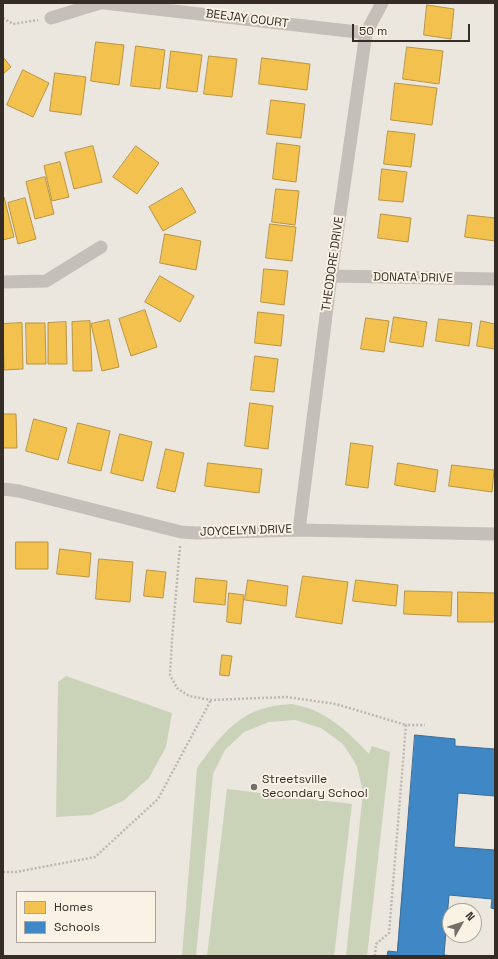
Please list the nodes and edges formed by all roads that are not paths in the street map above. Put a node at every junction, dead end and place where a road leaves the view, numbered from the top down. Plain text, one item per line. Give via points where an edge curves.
1 (100, 3) edge
2 (104, 3) edge
3 (382, 3) edge
4 (51, 18) road end
5 (366, 33) junction
6 (101, 247) dead end
7 (331, 276) junction
8 (495, 279) edge
9 (3, 282) edge
10 (3, 489) edge
11 (299, 530) junction
12 (495, 534) edge

1 - 4 street
2 - 5 street, BEEJAY COURT
3 - 5 street, THEODORE DRIVE
5 - 7 street, THEODORE DRIVE
6 - 9 street via 46,281
7 - 8 street, DONATA DRIVE
7 - 11 street, THEODORE DRIVE
10 - 11 street, JOYCELYN DRIVE via 181,532
11 - 12 street, JOYCELYN DRIVE

